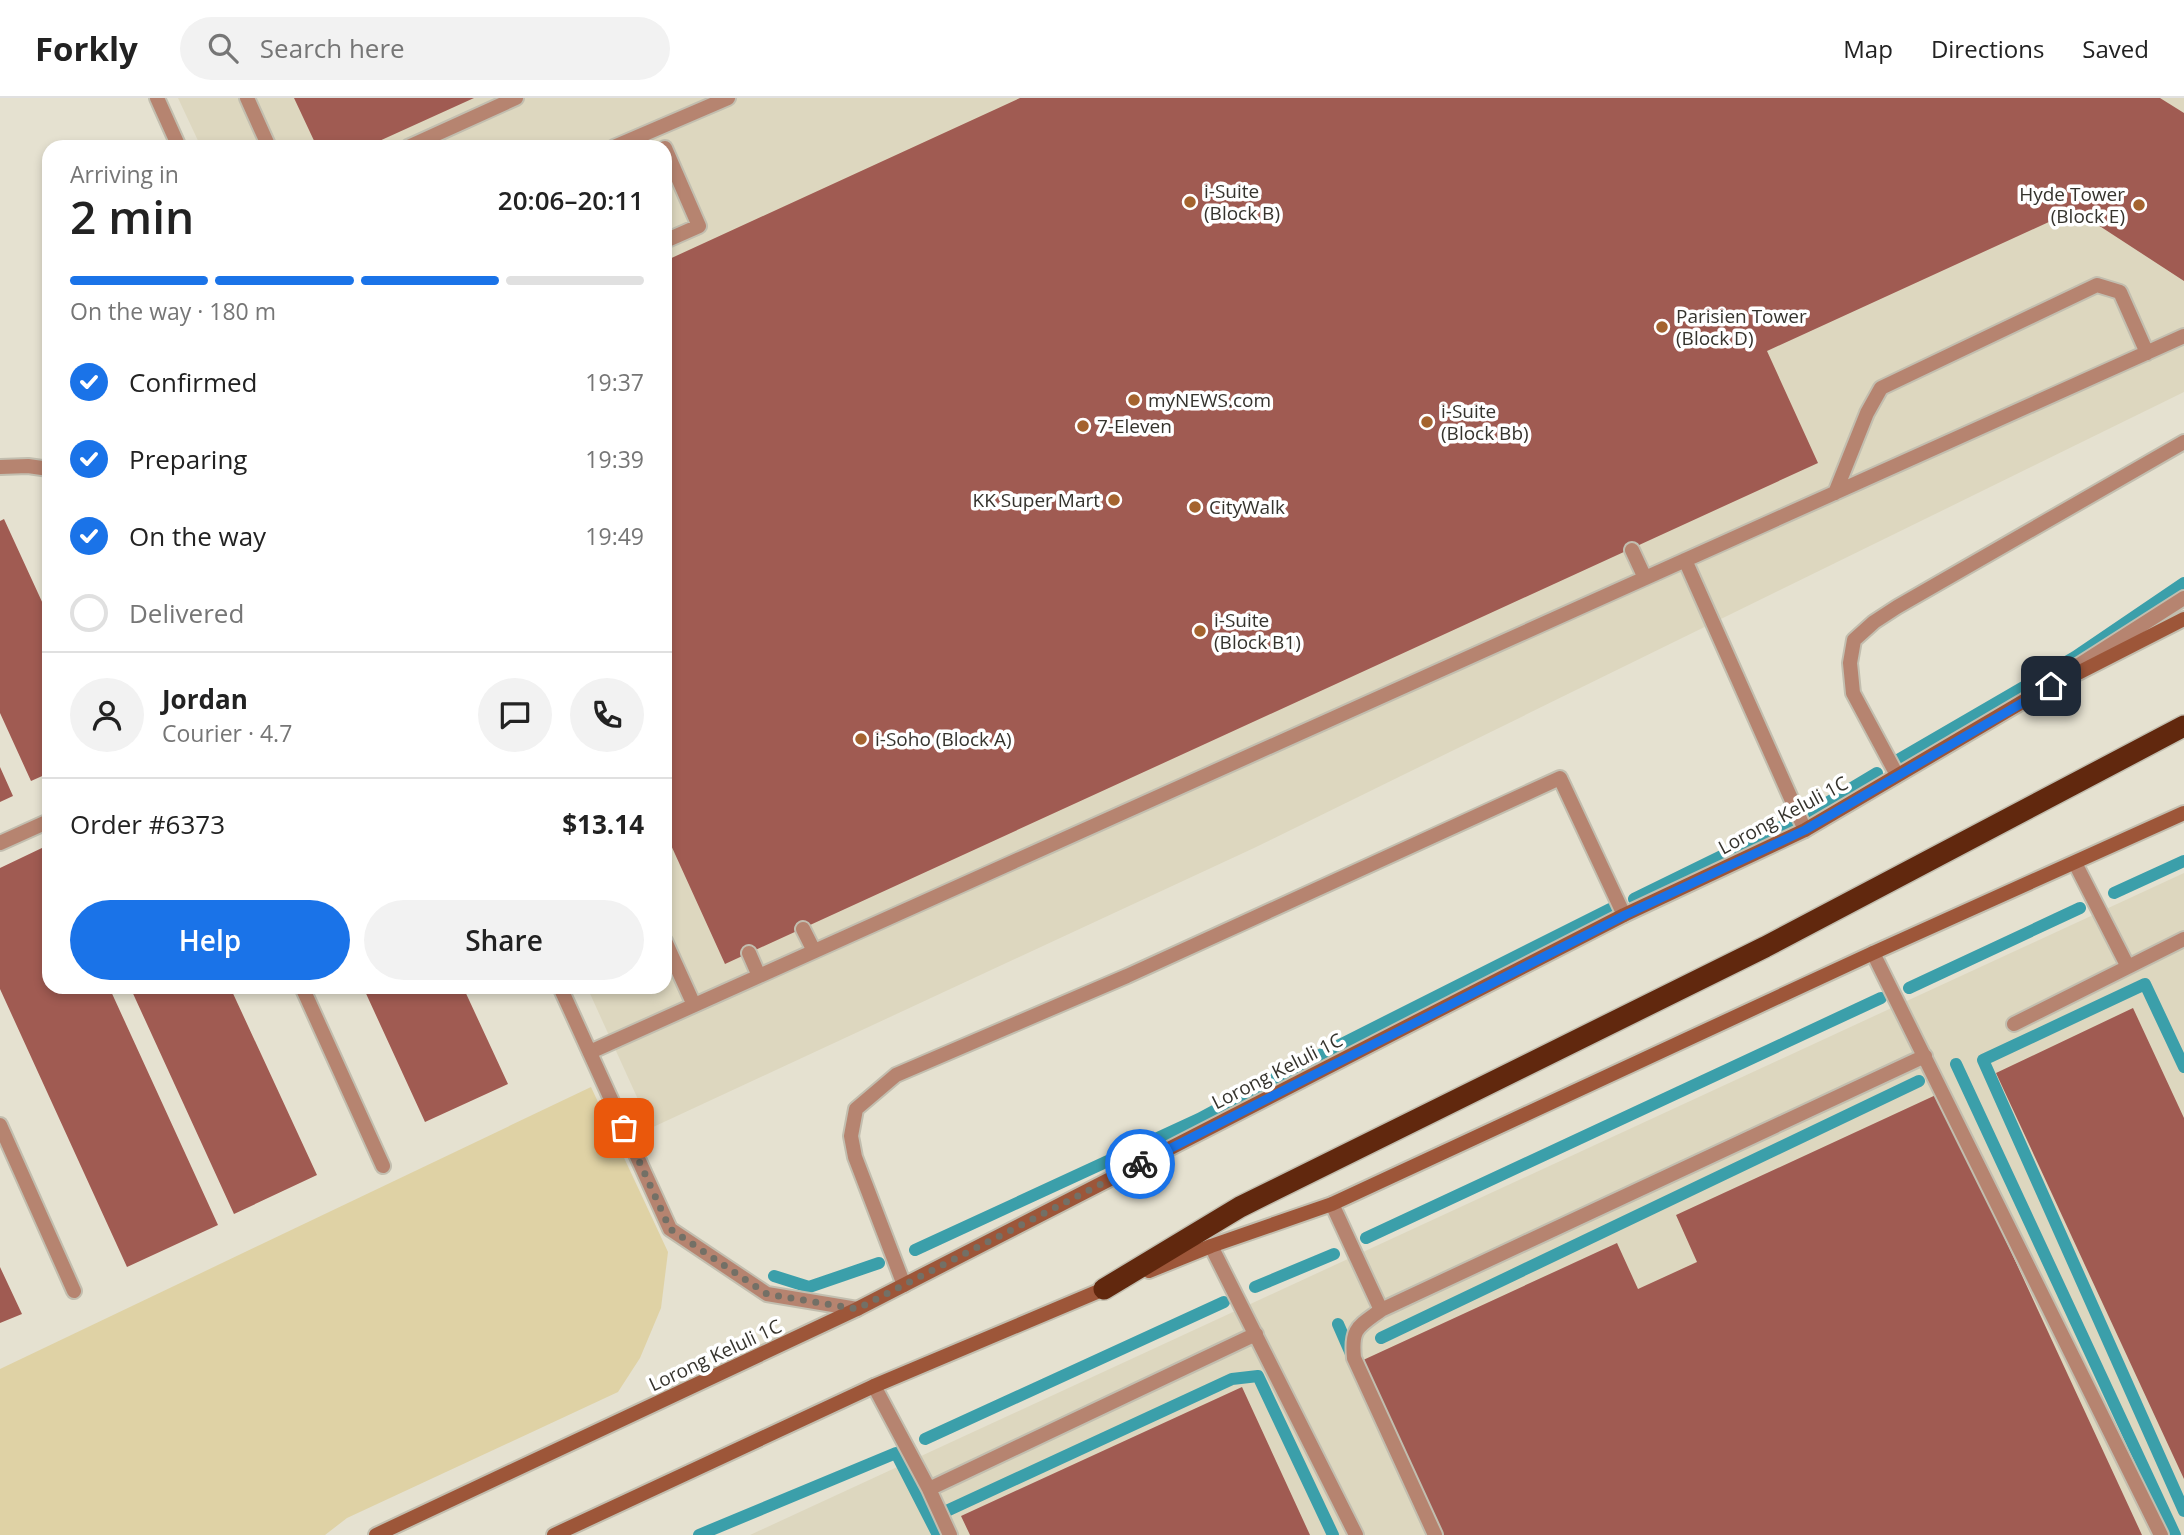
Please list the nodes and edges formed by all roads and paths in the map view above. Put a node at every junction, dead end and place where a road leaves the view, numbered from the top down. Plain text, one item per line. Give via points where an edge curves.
1 (157, 98) edge
2 (247, 98) edge
3 (516, 98) edge
4 (728, 98) edge
5 (656, 129) junction
6 (176, 140) edge
7 (266, 140) edge
8 (423, 140) edge
9 (630, 140) edge
10 (661, 140) edge
11 (672, 164) edge
12 (672, 238) edge
13 (2184, 336) edge
14 (2147, 353) junction
15 (2184, 442) edge
16 (0, 467) edge
17 (42, 468) edge
18 (1835, 493) junction
19 (1632, 550) dead end
20 (1685, 560) junction
21 (1645, 579) junction
22 (2184, 598) edge
23 (2184, 619) edge
24 (2029, 698) junction
25 (2184, 726) edge
26 (1896, 775) junction
27 (2184, 813) edge
28 (42, 824) edge
29 (1805, 830) junction
30 (0, 843) edge
31 (2075, 863) junction
32 (1625, 915) junction
33 (803, 929) dead end
34 (2183, 943) edge
35 (814, 951) junction
36 (749, 953) dead end
37 (1873, 953) junction
38 (672, 956) edge
39 (2128, 967) junction
40 (759, 976) junction
41 (305, 994) edge
42 (563, 994) edge
43 (694, 1005) junction
44 (2014, 1024) dead end
45 (590, 1052) junction
46 (1925, 1056) junction
47 (0, 1125) edge
48 (383, 1166) dead end
49 (1332, 1204) junction
50 (1211, 1246) junction
51 (904, 1285) junction
52 (1104, 1289) junction
53 (74, 1291) dead end
54 (857, 1309) junction
55 (1381, 1310) junction
56 (1256, 1334) junction
57 (874, 1386) junction
58 (929, 1489) junction
59 (376, 1535) edge
60 (554, 1535) edge
61 (950, 1535) edge
62 (1356, 1535) edge
63 (1435, 1535) edge
64 (2161, 1535) edge

1 - 6 street
2 - 7 street
3 - 8 street
4 - 5 street
5 - 9 street
5 - 10 street
11 - 12 street via 699,226
13 - 14 street
14 - 18 street
14 - 18 street via 2120,292 2097,285 1881,388
15 - 26 street via 1897,607 1854,640 1850,663 1853,692
16 - 17 street
18 - 20 street
19 - 21 street
20 - 21 street
20 - 29 street
21 - 35 street
22 - 24 street
23 - 24 street, Lorong Keluli 1C
24 - 26 street, Lorong Keluli 1C
25 - 52 highway via 1765,947 1240,1207
26 - 29 street, Lorong Keluli 1C
27 - 31 street
28 - 30 street
29 - 32 street, Lorong Keluli 1C
31 - 37 street
31 - 39 street
32 - 51 street, Lorong Keluli 1C
32 - 51 street via 1560,778 1127,976 896,1075 856,1109 851,1136
33 - 35 street
34 - 39 street
35 - 40 street
36 - 40 street
37 - 46 street
37 - 49 street
38 - 43 street
39 - 44 street
40 - 43 street
41 - 48 street
42 - 45 street
43 - 45 street
45 - 54 street via 670,1229 767,1294
46 - 55 street
46 - 64 street
47 - 53 street
49 - 50 street
49 - 55 street
50 - 52 street
50 - 56 street
51 - 54 street, Lorong Keluli 1C
52 - 57 street
54 - 59 street, Lorong Keluli 1C
55 - 63 street via 1357,1328 1354,1358
56 - 58 street
56 - 62 street
57 - 58 street
57 - 60 street
58 - 61 street

